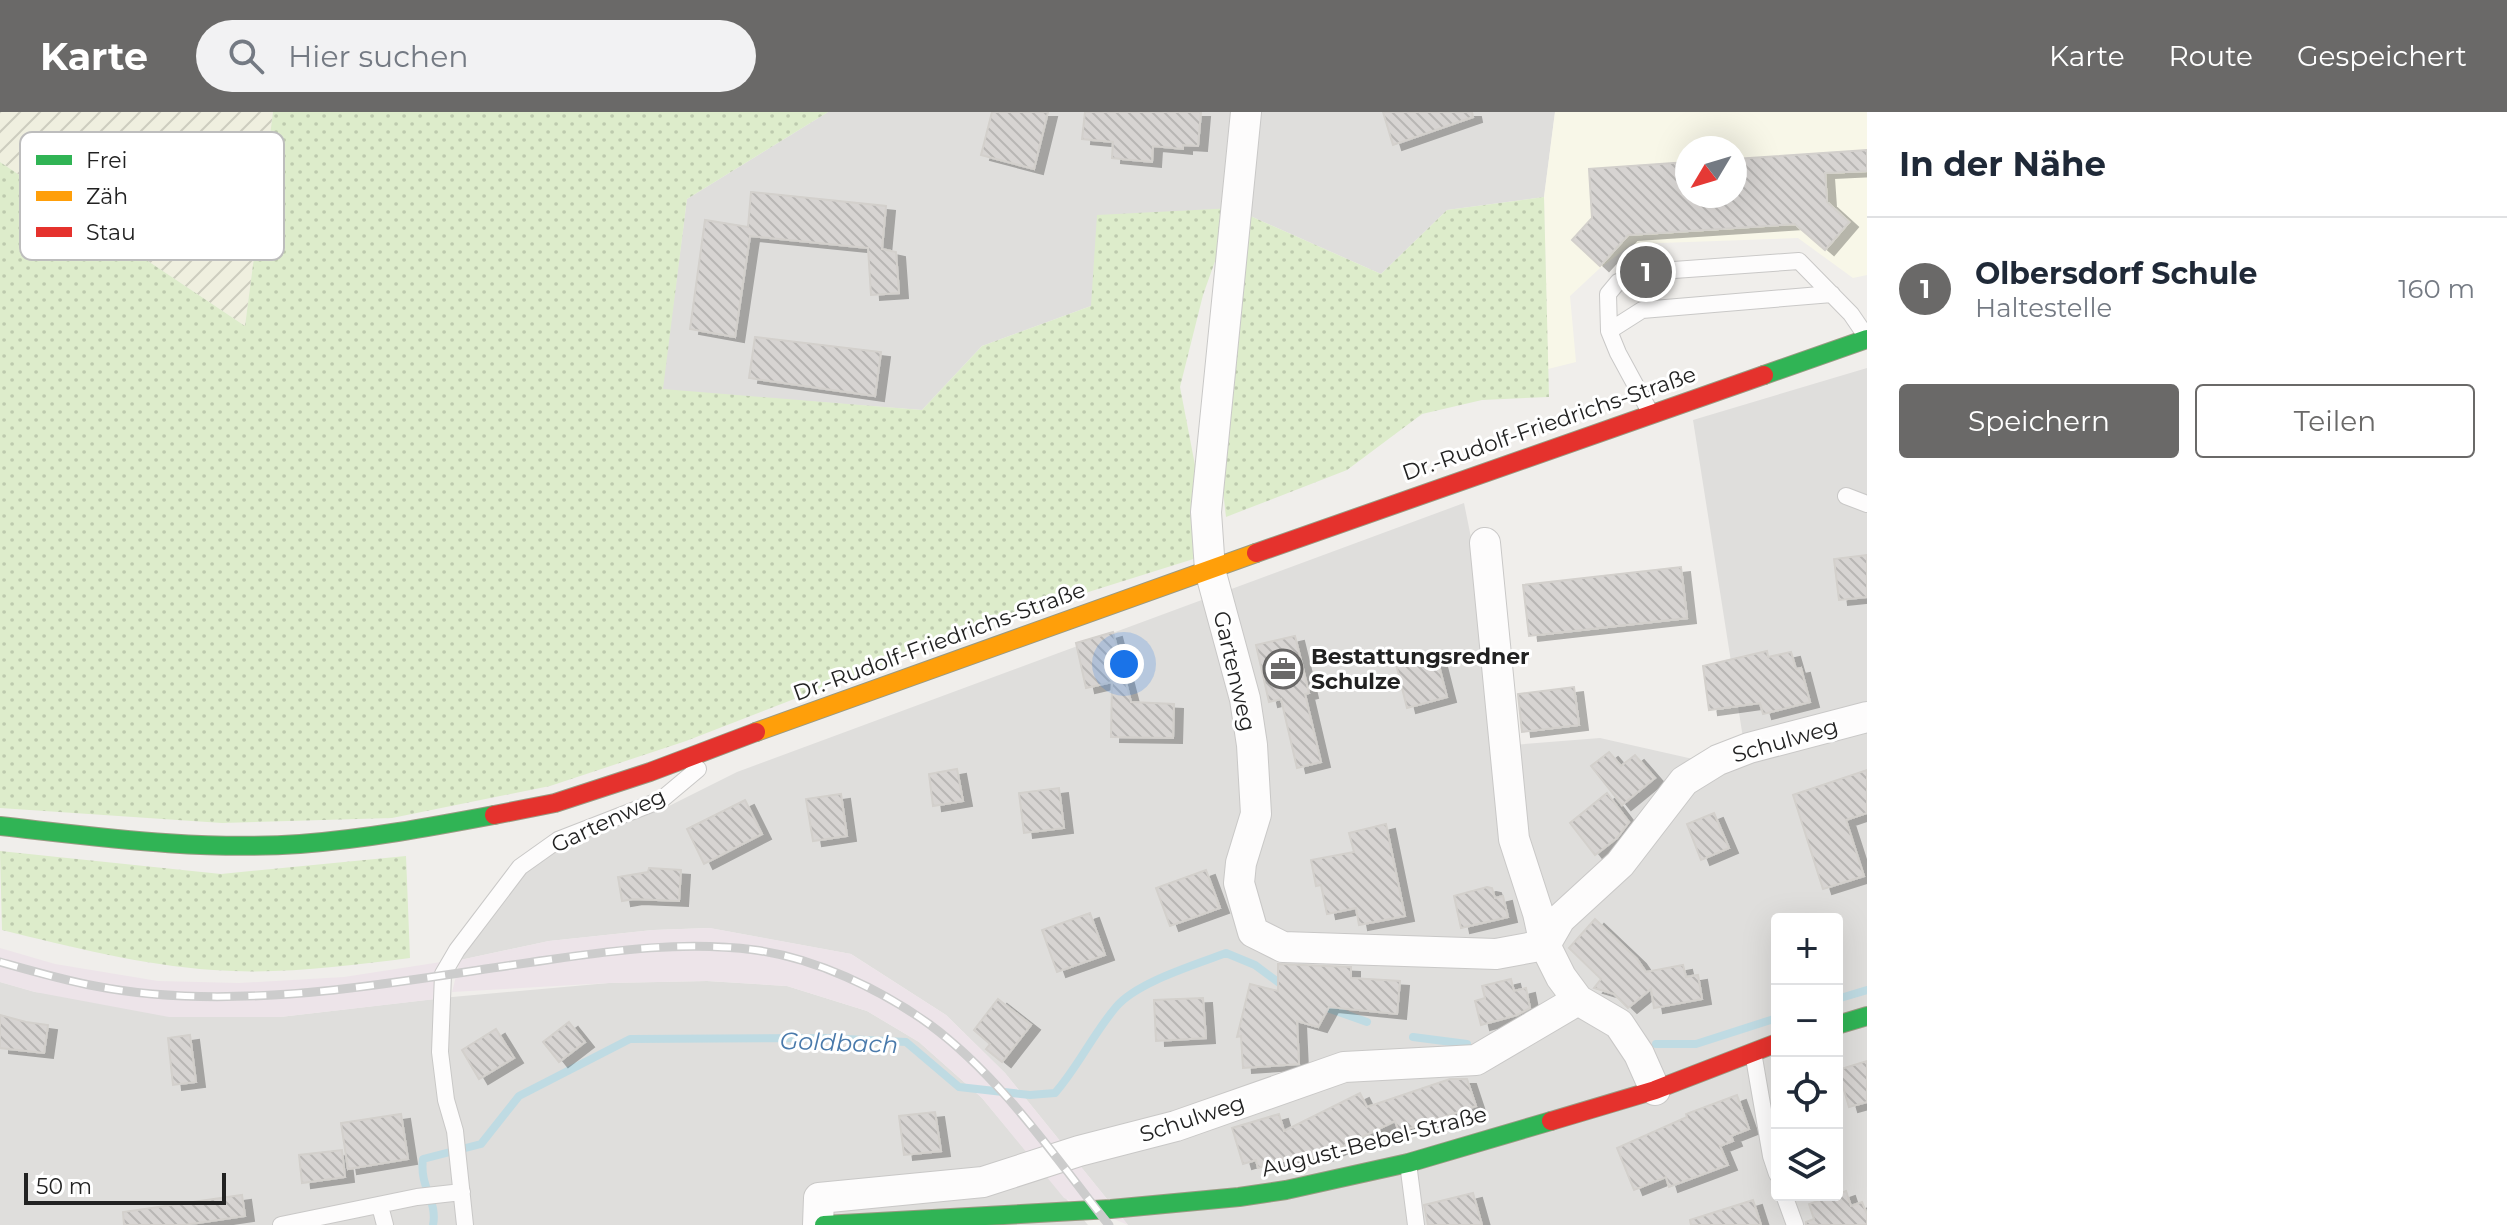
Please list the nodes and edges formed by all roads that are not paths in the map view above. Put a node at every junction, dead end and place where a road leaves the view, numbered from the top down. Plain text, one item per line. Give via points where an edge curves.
1 (1246, 112) edge
2 (1832, 294) junction
3 (1609, 331) junction
4 (1867, 338) edge
5 (1650, 412) junction
6 (1846, 496) dead end
7 (1867, 504) edge
8 (1485, 543) dead end
9 (1210, 570) junction
10 (1867, 717) edge
11 (733, 740) junction
12 (0, 826) edge
13 (1545, 945) junction
14 (1578, 1000) junction
15 (1867, 1016) edge
16 (1843, 1023) edge
17 (1771, 1045) edge
18 (1753, 1051) junction
19 (1655, 1090) junction
20 (1771, 1156) edge
21 (1408, 1163) junction
22 (462, 1192) junction
23 (1786, 1201) edge
24 (380, 1206) junction
25 (281, 1225) edge
26 (385, 1225) edge
27 (465, 1225) edge
28 (821, 1225) edge
29 (1416, 1225) edge
30 (1795, 1225) edge

1 - 9 street, Gartenweg via 1206,512
2 - 3 lane via 1642,310
2 - 3 lane via 1799,261 1646,272 1618,282 1608,294
2 - 4 lane
3 - 5 lane
4 - 5 main road, Dr.-Rudolf-Friedrichs-Straße
5 - 9 main road, Dr.-Rudolf-Friedrichs-Straße
6 - 7 lane
8 - 13 street via 1514,839
9 - 11 main road, Dr.-Rudolf-Friedrichs-Straße
9 - 13 street, Gartenweg via 1252,745 1256,814 1239,883 1253,932 1283,947 1496,954
10 - 13 street, Schulweg via 1749,748 1684,781 1620,864 1560,919
11 - 12 main road, Dr.-Rudolf-Friedrichs-Straße via 555,803 300,844 150,843
11 - 22 lane, Gartenweg via 661,800 558,840 520,867 457,950 443,974 440,1052
13 - 14 street
14 - 19 street via 1619,1024
14 - 28 street, Schulweg via 1476,1060 1344,1067 1176,1126 983,1182 819,1198
15 - 16 main road
17 - 18 main road, August-Bebel-Straße
18 - 19 main road, August-Bebel-Straße
18 - 20 lane
19 - 21 main road, August-Bebel-Straße
21 - 28 main road, August-Bebel-Straße via 1239,1197
21 - 29 lane
22 - 24 lane
22 - 27 lane, Gartenweg
23 - 30 lane
24 - 25 lane
24 - 26 lane

